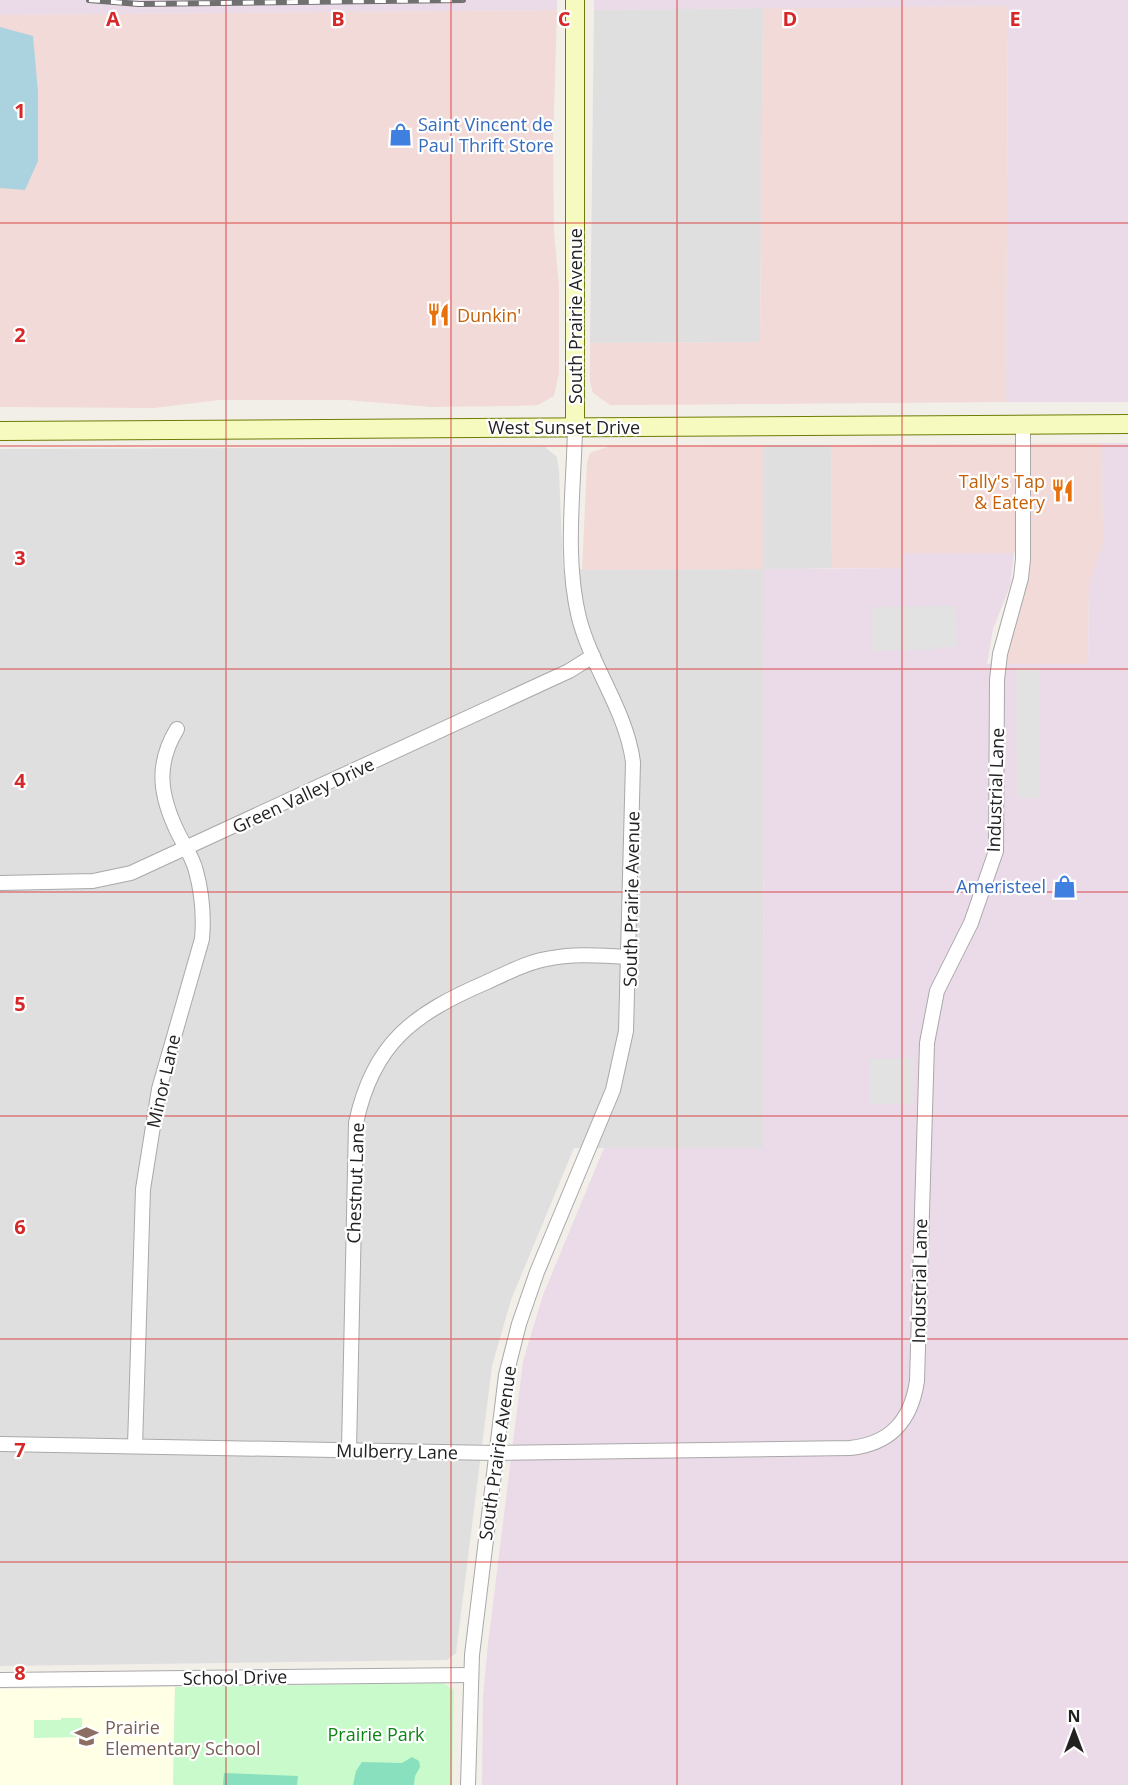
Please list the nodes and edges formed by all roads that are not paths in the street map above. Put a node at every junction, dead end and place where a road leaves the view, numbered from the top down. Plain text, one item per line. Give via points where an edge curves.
1 (575, 0) edge
2 (1023, 424) junction
3 (1128, 424) edge
4 (575, 427) junction
5 (0, 431) edge
6 (593, 656) junction
7 (177, 729) dead end
8 (186, 849) junction
9 (0, 883) edge
10 (630, 957) junction
11 (897, 1429) joint
12 (0, 1444) edge
13 (135, 1446) junction
14 (349, 1450) junction
15 (495, 1453) junction
16 (471, 1675) junction
17 (0, 1680) edge
18 (468, 1785) edge

1 - 4 main road, South Prairie Avenue
2 - 3 main road, West Sunset Drive
2 - 4 main road, West Sunset Drive
2 - 11 street, Industrial Lane via 1023,560 997,680 996,851 982,897 944,974 931,1013 923,1131 917,1382 911,1408
4 - 5 main road, West Sunset Drive
4 - 6 street, South Prairie Avenue via 572,565 579,616
6 - 8 street, Green Valley Drive via 569,671
6 - 10 street, South Prairie Avenue via 631,744
7 - 8 street, Minor Lane via 166,747 161,775
8 - 9 street, Green Valley Drive via 113,878 73,883
8 - 13 street, Minor Lane via 196,869 204,909 203,929 159,1089 144,1178
10 - 14 street, Chestnut Lane via 550,958 511,972 423,1014 399,1035 379,1061 356,1123
10 - 15 street, South Prairie Avenue via 626,1031 619,1070 519,1324 506,1375
11 - 15 street, Mulberry Lane via 876,1443 850,1448
12 - 13 street, Mulberry Lane
13 - 14 street, Mulberry Lane
14 - 15 street, Mulberry Lane
15 - 16 street, South Prairie Avenue
16 - 17 street, School Drive
16 - 18 street, South Prairie Avenue

